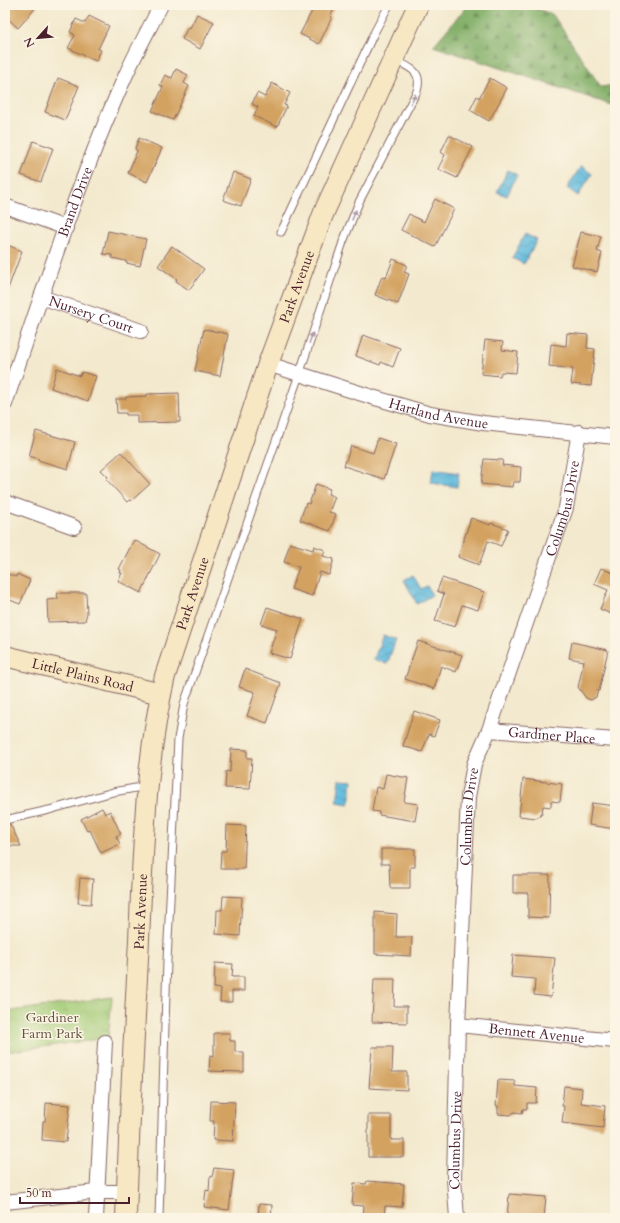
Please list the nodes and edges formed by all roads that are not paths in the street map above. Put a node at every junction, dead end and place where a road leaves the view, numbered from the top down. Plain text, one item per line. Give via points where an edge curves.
1 (161, 5) edge
2 (389, 5) edge
3 (418, 5) edge
4 (392, 60) junction
5 (5, 206) edge
6 (66, 228) junction
7 (281, 232) dead end
8 (41, 297) junction
9 (142, 331) dead end
10 (268, 364) junction
11 (299, 375) junction
12 (5, 404) edge
13 (579, 432) junction
14 (615, 437) edge
15 (5, 502) edge
16 (74, 527) dead end
17 (5, 656) edge
18 (161, 694) junction
19 (489, 730) junction
20 (615, 740) edge
21 (147, 786) junction
22 (5, 820) edge
23 (458, 1025) junction
24 (615, 1041) edge
25 (106, 1042) dead end
26 (96, 1192) junction
27 (127, 1192) junction
28 (5, 1202) edge
29 (96, 1218) edge
30 (126, 1218) edge
31 (159, 1218) edge
32 (457, 1218) edge

1 - 6 street, Brand Drive via 124,78
2 - 7 lane
3 - 4 main road, Park Avenue
4 - 10 main road, Park Avenue via 324,212
11 -> 4 lane via 343,242 359,202 417,92 418,78 412,69
5 - 6 street
6 - 8 street, Brand Drive
8 - 9 street, Nursery Court
8 - 12 street, Brand Drive
10 - 11 street, Hartland Avenue
10 - 18 main road, Park Avenue via 167,669
11 - 13 street, Hartland Avenue via 430,414 484,423
11 - 31 lane via 192,678 178,738 167,961
13 - 14 street, Hartland Avenue
13 - 19 street, Columbus Drive via 566,508
15 - 16 street
17 - 18 main road, Little Plains Road
18 - 21 main road, Park Avenue
19 - 20 street, Gardiner Place
19 - 23 street, Columbus Drive via 474,764 468,797
21 - 22 lane via 113,792
21 - 27 main road, Park Avenue
23 - 24 street, Bennett Avenue
23 - 32 street, Columbus Drive via 454,1178
25 - 26 street
26 - 27 street
26 - 28 street
26 - 29 street
27 - 30 main road, Park Avenue

